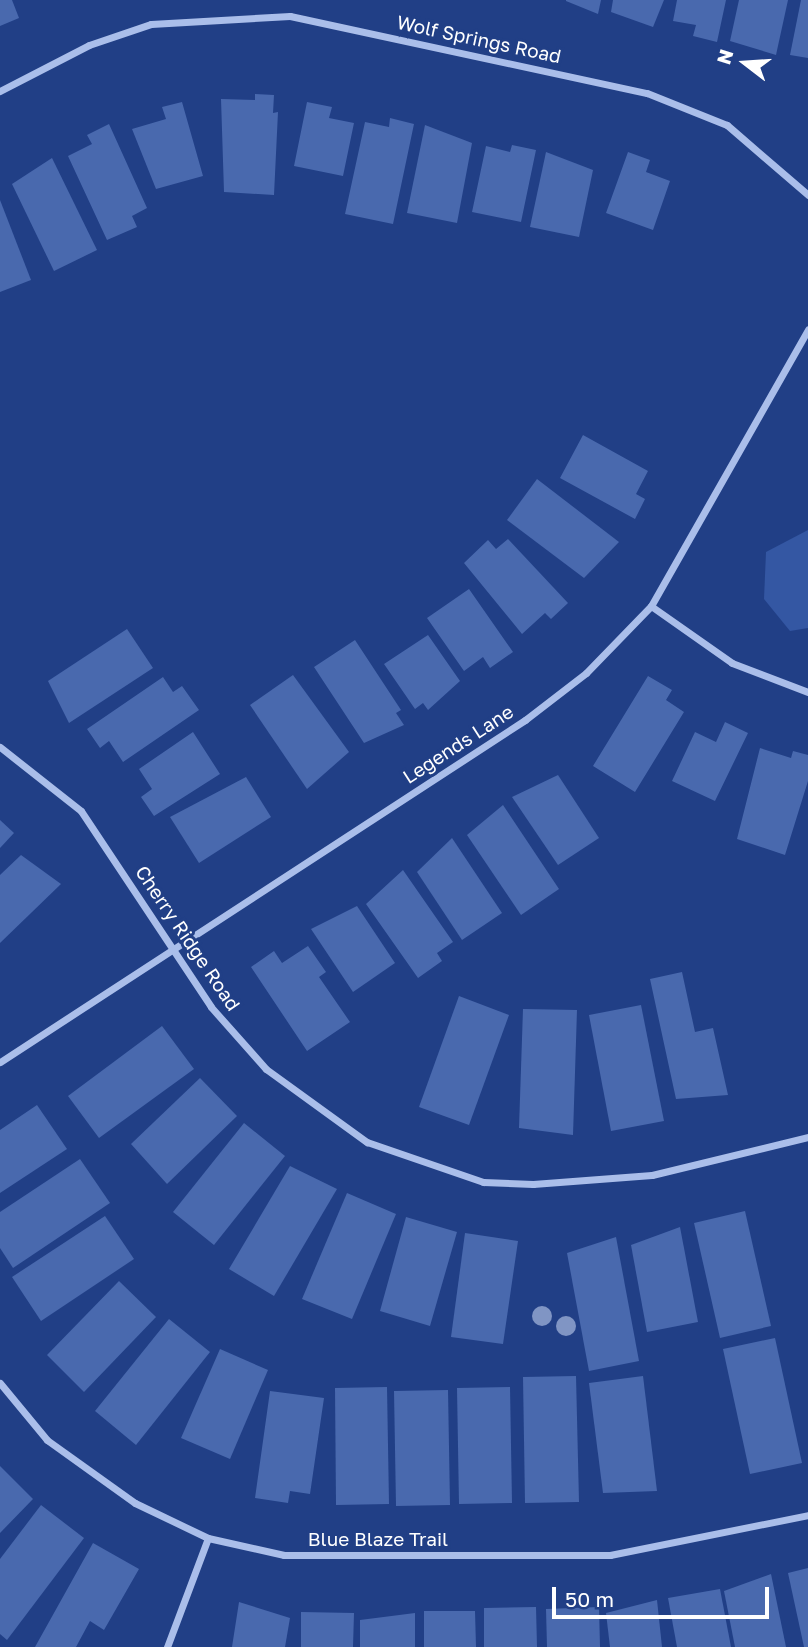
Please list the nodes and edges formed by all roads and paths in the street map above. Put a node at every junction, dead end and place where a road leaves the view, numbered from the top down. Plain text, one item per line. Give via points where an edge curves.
1 (0, 92) edge
2 (808, 195) edge
3 (808, 330) edge
4 (651, 606) junction
5 (808, 692) edge
6 (0, 747) edge
7 (173, 947) junction
8 (0, 1062) edge
9 (808, 1137) edge
10 (0, 1383) edge
11 (808, 1515) edge
12 (208, 1538) junction
13 (167, 1647) edge

1 - 2 street, Wolf Springs Road via 89,45 151,24 290,16 647,93 727,125
3 - 4 street, Legends Lane
4 - 5 street via 732,663
4 - 7 street, Legends Lane via 586,673 525,720
6 - 7 street, Cherry Ridge Road via 81,811
7 - 8 street, Legends Lane
7 - 9 street, Cherry Ridge Road via 211,1007 266,1069 367,1142 418,1164 483,1182 603,1181 718,1163
10 - 12 street, Blue Blaze Trail via 77,1464 156,1516
11 - 12 street, Blue Blaze Trail via 610,1555 284,1555
12 - 13 street

